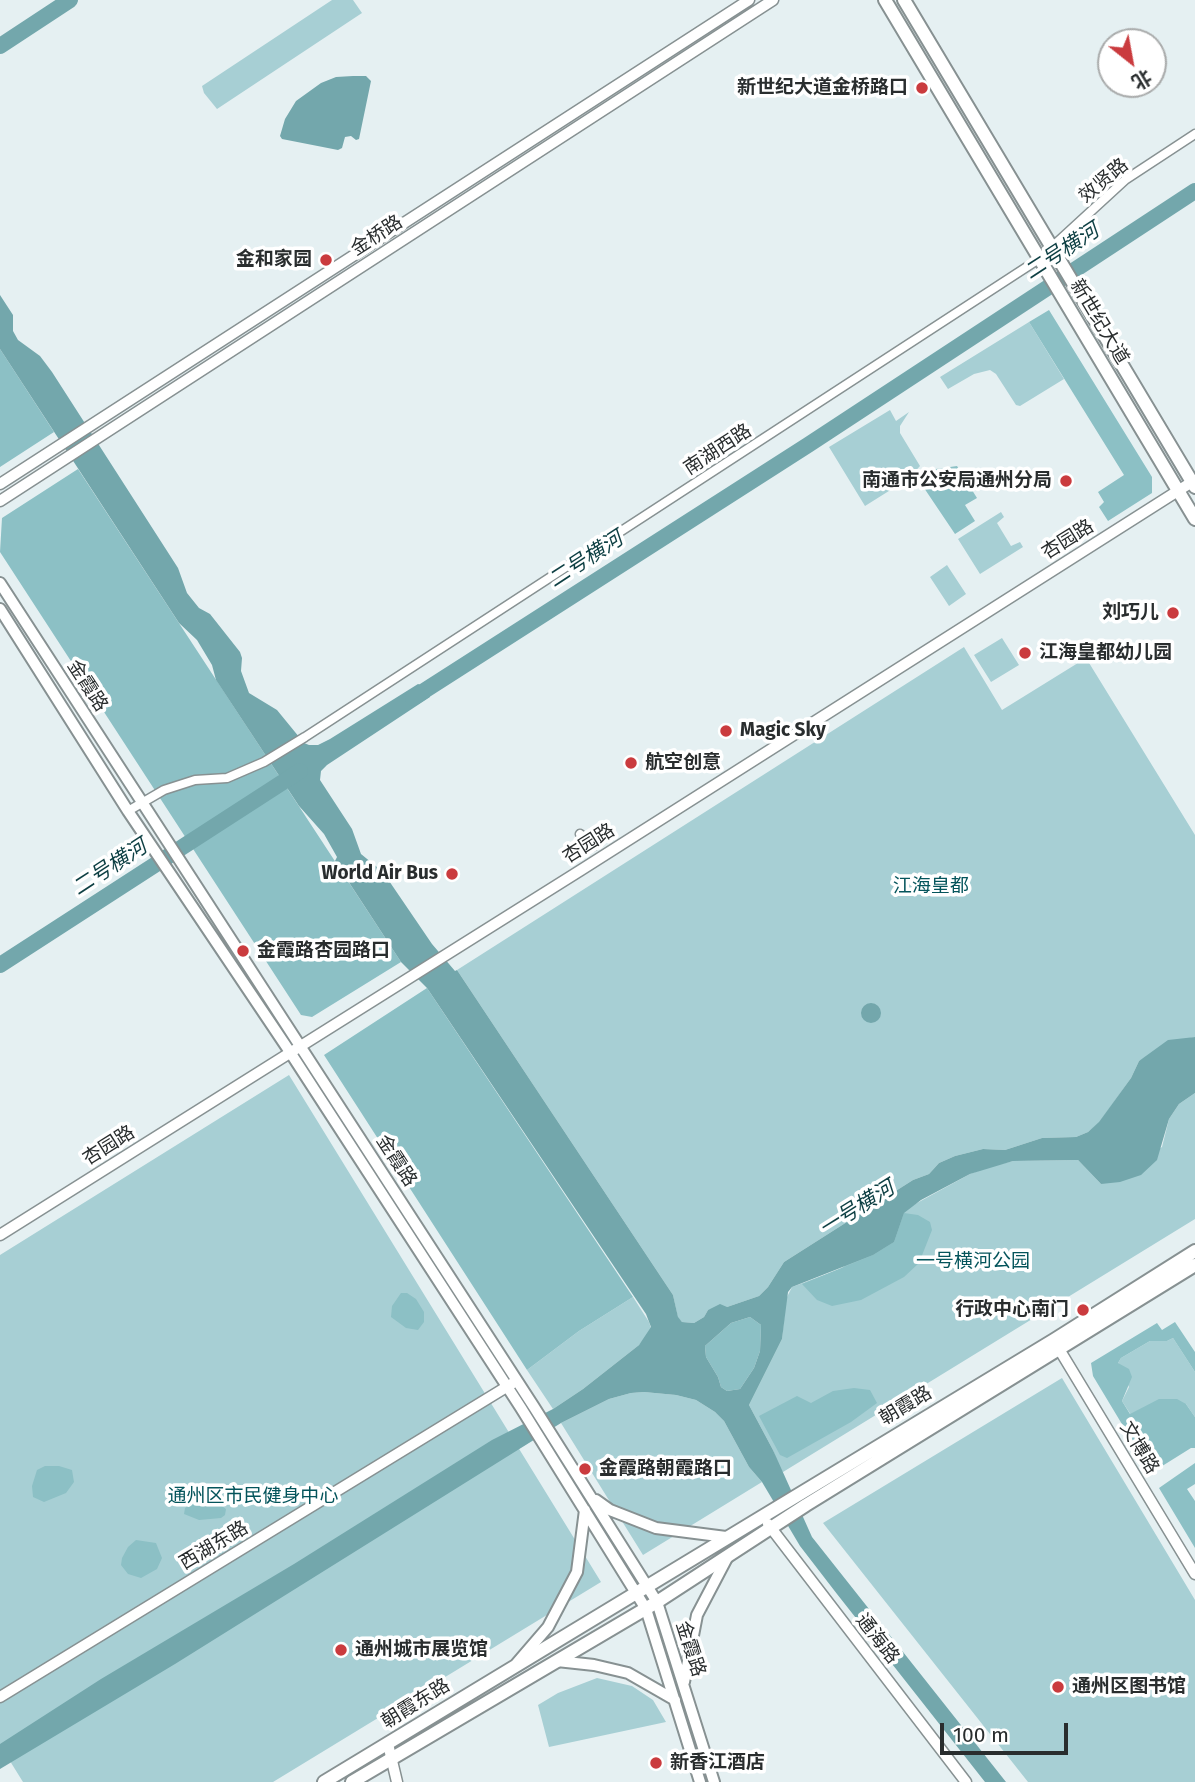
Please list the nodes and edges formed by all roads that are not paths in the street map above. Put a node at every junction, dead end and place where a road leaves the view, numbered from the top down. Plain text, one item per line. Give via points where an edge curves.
1 (749, 0) edge
2 (773, 0) edge
3 (885, 0) edge
4 (904, 0) edge
5 (1195, 134) edge
6 (1052, 248) junction
7 (1039, 259) junction
8 (1194, 483) edge
9 (0, 484) edge
10 (1178, 492) junction
11 (0, 500) edge
12 (1195, 519) edge
13 (0, 583) edge
14 (0, 609) edge
15 (142, 803) junction
16 (128, 811) junction
17 (580, 834) dead end
18 (594, 846) dead end
19 (301, 1046) junction
20 (290, 1052) junction
21 (0, 1235) edge
22 (1195, 1251) edge
23 (1195, 1265) edge
24 (1057, 1345) junction
25 (512, 1384) junction
26 (590, 1496) junction
27 (585, 1510) junction
28 (768, 1513) junction
29 (775, 1525) junction
30 (726, 1537) junction
31 (728, 1556) junction
32 (1195, 1574) edge
33 (641, 1589) junction
34 (652, 1605) junction
35 (557, 1661) junction
36 (514, 1667) junction
37 (683, 1684) junction
38 (0, 1697) edge
39 (675, 1700) junction
40 (388, 1744) junction
41 (391, 1758) junction
42 (324, 1782) edge
43 (352, 1782) edge
44 (397, 1782) edge
45 (700, 1782) edge
46 (713, 1782) edge
47 (966, 1782) edge

1 - 9 street, 金桥路
2 - 11 street, 金桥路
3 - 7 main road, 新世纪大道
4 - 6 main road, 新世纪大道
5 - 6 street, 效贤路 via 1125,180
6 - 7 street, 效贤路
6 - 8 main road, 新世纪大道
7 - 10 main road, 新世纪大道
7 - 15 street, 南湖西路 via 264,762 227,778 195,780 164,790
8 - 10 street, 杏园路
10 - 12 main road, 新世纪大道
10 - 19 street, 杏园路
13 - 15 main road, 金霞路
14 - 16 main road, 金霞路
15 - 16 street, 南湖西路
15 - 19 main road, 金霞路
16 - 20 main road, 金霞路
17 - 18 street
19 - 20 street, 杏园路
19 - 25 main road, 金霞路
20 - 21 street, 杏园路
20 - 25 main road, 金霞路
22 - 24 main road, 朝霞路
23 - 24 main road, 朝霞路
24 - 28 main road, 朝霞路
24 - 29 main road, 朝霞路
24 - 32 street, 文博路
25 - 26 main road, 金霞路 via 534,1406
25 - 27 main road, 金霞路 via 521,1408
25 - 38 street, 西湖东路
26 - 30 main road via 610,1510 656,1528
26 - 33 main road, 金霞路
27 - 33 main road, 金霞路
27 - 36 main road via 577,1572 548,1628
28 - 29 street, 通海路
28 - 30 main road, 朝霞路
29 - 31 main road, 朝霞路
29 - 47 street, 通海路
30 - 33 main road, 朝霞路
31 - 34 main road, 朝霞路
31 - 37 main road via 697,1615
33 - 34 main road, 金霞路
33 - 36 main road, 朝霞东路
34 - 35 main road, 朝霞东路
34 - 37 main road, 金霞路
34 - 39 main road, 金霞路
35 - 39 main road via 628,1673
35 - 41 main road, 朝霞东路
36 - 40 main road, 朝霞东路
37 - 46 main road, 金霞路
39 - 45 main road, 金霞路
40 - 41 street
40 - 42 main road, 朝霞东路
41 - 43 main road, 朝霞东路
41 - 44 street

